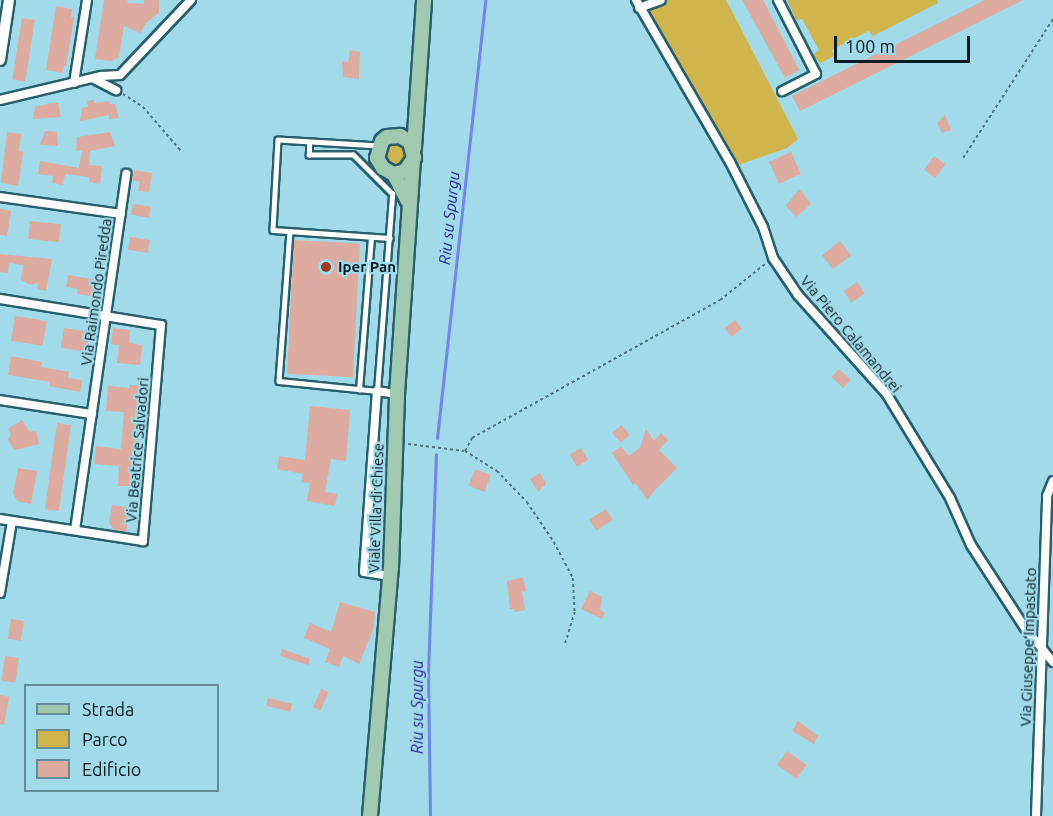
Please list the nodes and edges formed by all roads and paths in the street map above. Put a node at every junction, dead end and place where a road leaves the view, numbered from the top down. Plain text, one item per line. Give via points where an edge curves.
1 (9, 0) edge
2 (87, 0) edge
3 (191, 0) edge
4 (424, 0) edge
5 (661, 0) edge
6 (778, 0) edge
7 (637, 4) edge
8 (1053, 20) edge
9 (0, 60) edge
10 (94, 79) junction
11 (74, 83) junction
12 (116, 90) joint
13 (782, 91) dead end
14 (0, 100) edge
15 (415, 119) junction
16 (400, 136) junction
17 (309, 143) junction
18 (334, 144) junction
19 (379, 146) junction
20 (414, 148) junction
21 (182, 152) dead end
22 (333, 155) junction
23 (963, 158) dead end
24 (413, 162) junction
25 (126, 174) dead end
26 (394, 174) junction
27 (0, 197) edge
28 (409, 202) junction
29 (121, 214) junction
30 (290, 231) junction
31 (371, 237) junction
32 (390, 238) junction
33 (773, 258) junction
34 (0, 298) edge
35 (106, 317) junction
36 (359, 390) junction
37 (377, 392) junction
38 (397, 394) junction
39 (0, 400) edge
40 (92, 414) junction
41 (395, 442) junction
42 (465, 451) junction
43 (1053, 481) edge
44 (0, 519) edge
45 (12, 521) junction
46 (75, 530) junction
47 (390, 576) junction
48 (0, 593) edge
49 (565, 645) dead end
50 (1042, 646) junction
51 (1053, 662) edge
52 (370, 816) edge
53 (1036, 816) edge

1 - 9 street
2 - 11 street
3 - 10 street via 120,75
4 - 15 main road
5 - 7 street
6 - 13 street via 816,74
7 - 33 street, Via Piero Calamandrei via 730,162 763,227
8 - 23 path
10 - 11 street
10 - 12 street
11 - 14 street
12 - 21 path via 143,106
15 - 16 main road
15 - 20 main road
16 - 19 main road via 387,137
16 - 20 main road
17 - 18 lane
17 - 22 lane via 309,155
17 - 30 lane via 278,141 273,230
18 - 19 lane
18 - 22 lane
19 - 26 main road via 379,164
20 - 24 main road
22 - 32 lane via 353,155 392,194
24 - 26 main road via 405,171
24 - 28 main road, Viale Villa di Chiese
25 - 29 street, Via Raimondo Piredda
26 - 28 main road
27 - 29 street
28 - 38 main road, Viale Villa di Chiese
29 - 35 street, Via Raimondo Piredda
30 - 31 lane
30 - 36 lane via 279,381
31 - 32 lane
31 - 36 lane
32 - 37 lane
33 - 42 path via 720,300 472,438
33 - 50 street, Via Piero Calamandrei via 798,295 886,393 950,498 971,545 1025,628
34 - 35 street
35 - 40 street, Via Raimondo Piredda
35 - 46 street, Via Beatrice Salvadori via 161,325 143,541
36 - 37 lane
37 - 38 street
37 - 47 street via 364,572
38 - 41 main road, Viale Villa di Chiese
39 - 40 street
40 - 46 street, Via Raimondo Piredda
41 - 42 path
41 - 47 main road, Viale Villa di Chiese
42 - 49 path via 497,471 526,502 573,578 575,612
43 - 50 street, Via Giuseppe Impastato via 1047,496
44 - 45 street, Via Beatrice Salvadori
45 - 46 street, Via Beatrice Salvadori
45 - 48 street
47 - 52 main road, Viale Villa di Chiese
50 - 51 street, Via Piero Calamandrei
50 - 53 street, Via Giuseppe Impastato

